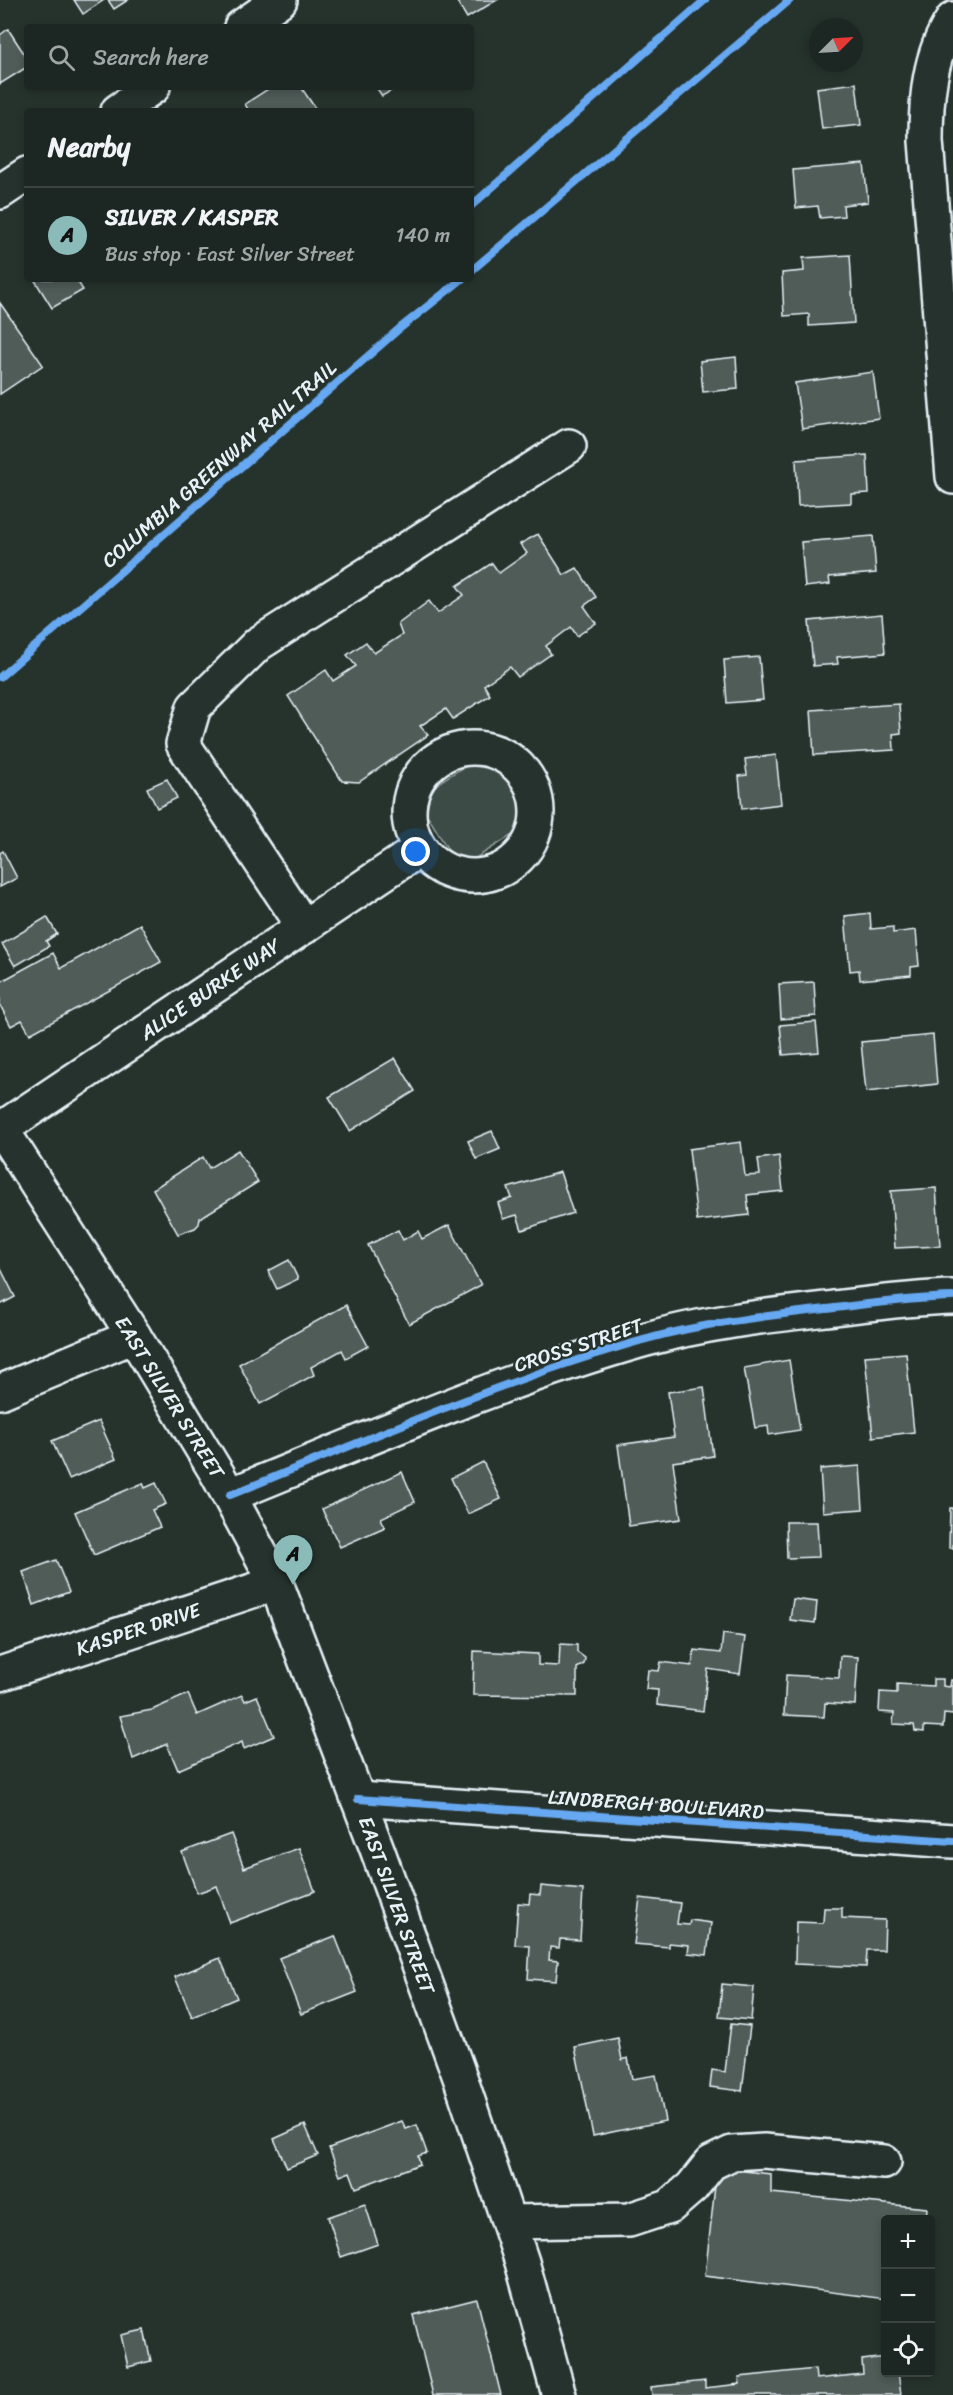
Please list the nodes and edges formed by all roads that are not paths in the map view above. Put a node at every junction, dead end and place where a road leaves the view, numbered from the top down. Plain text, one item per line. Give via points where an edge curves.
1 (280, 0) edge
2 (953, 19) edge
3 (245, 24) edge
4 (149, 90) edge
5 (122, 108) edge
6 (24, 176) edge
7 (0, 192) edge
8 (950, 415) edge
9 (569, 446) dead end
10 (953, 477) edge
11 (420, 849) dead end
12 (304, 927) junction
13 (0, 1128) edge
14 (953, 1297) edge
15 (134, 1336) junction
16 (0, 1392) edge
17 (231, 1495) junction
18 (276, 1583) junction
19 (0, 1674) edge
20 (358, 1799) junction
21 (953, 1841) edge
22 (884, 2162) dead end
23 (509, 2222) junction
24 (560, 2395) edge

1 - 3 street
2 - 8 street via 933,62 926,130
4 - 5 street
6 - 7 street
8 - 10 street
9 - 12 street via 258,644 194,707 183,744
11 - 12 street, ALICE BURKE WAY
12 - 13 street, ALICE BURKE WAY
13 - 15 street, EAST SILVER STREET
14 - 17 street, CROSS STREET via 772,1315 645,1340 465,1399
15 - 16 street
15 - 17 street, EAST SILVER STREET
17 - 18 street, EAST SILVER STREET
18 - 19 street, KASPER DRIVE
18 - 20 street, EAST SILVER STREET
20 - 21 street, LINDBERGH BOULEVARD
20 - 23 street, EAST SILVER STREET
22 - 23 street via 764,2151 732,2153 711,2163 669,2207 629,2220
23 - 24 street, EAST SILVER STREET

